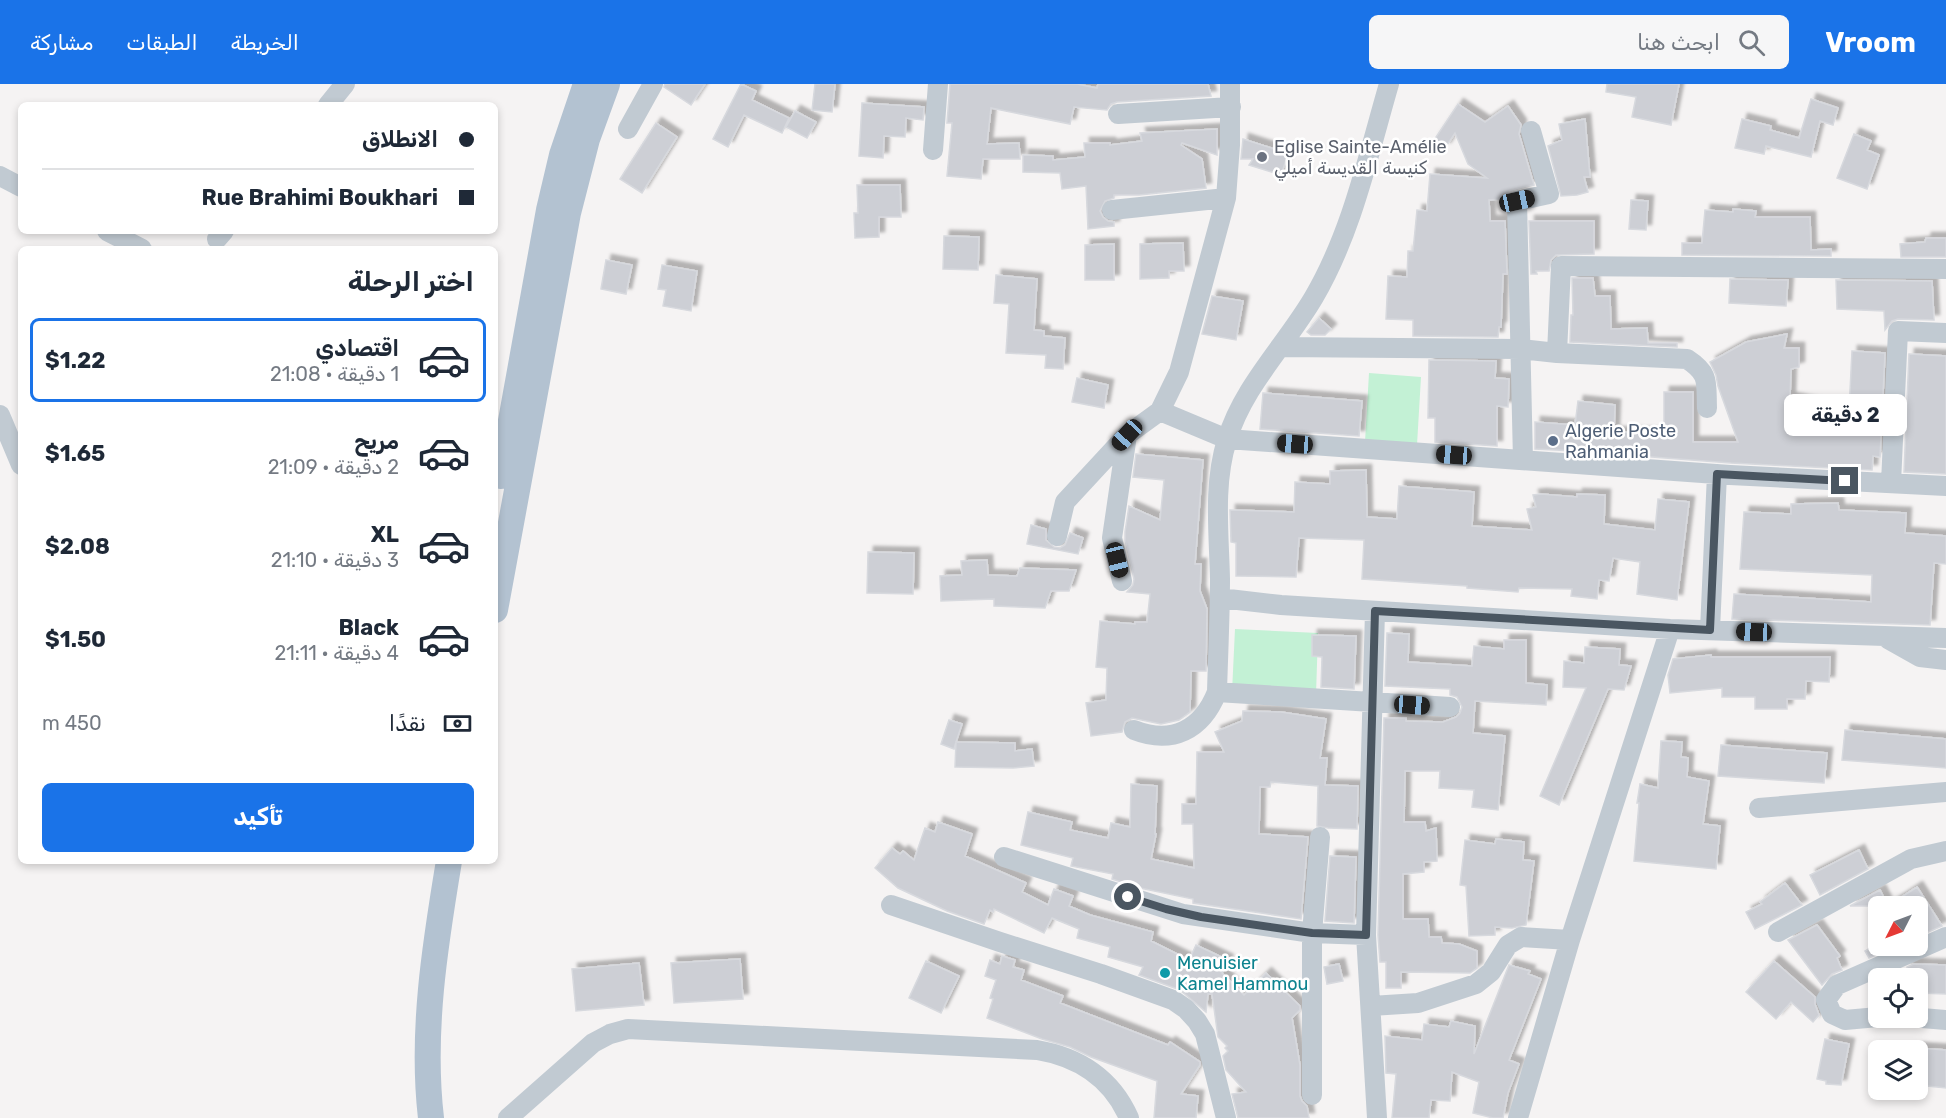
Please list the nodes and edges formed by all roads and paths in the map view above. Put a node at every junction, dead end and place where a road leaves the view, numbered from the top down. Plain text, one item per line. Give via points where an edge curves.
1 (345, 84) edge
2 (586, 84) edge
3 (607, 84) edge
4 (653, 84) edge
5 (938, 84) edge
6 (1230, 84) edge
7 (1389, 84) edge
8 (330, 102) edge
9 (1231, 107) junction
10 (1118, 114) dead end
11 (628, 129) dead end
12 (1531, 131) dead end
13 (933, 150) dead end
14 (0, 176) edge
15 (18, 185) edge
16 (1226, 198) junction
17 (1112, 210) dead end
18 (113, 234) edge
19 (136, 246) edge
20 (1946, 269) edge
21 (1946, 333) edge
22 (1280, 347) junction
23 (1520, 349) junction
24 (1557, 353) junction
25 (1707, 408) dead end
26 (1160, 411) junction
27 (0, 415) edge
28 (1127, 435) junction
29 (1227, 439) junction
30 (18, 458) edge
31 (1523, 460) junction
32 (1717, 474) junction
33 (1891, 483) junction
34 (1946, 486) edge
35 (498, 495) edge
36 (1057, 536) dead end
37 (1122, 581) dead end
38 (498, 594) edge
39 (1220, 598) junction
40 (1375, 611) junction
41 (1670, 629) junction
42 (1710, 630) junction
43 (1884, 637) junction
44 (1946, 638) edge
45 (1946, 660) edge
46 (1217, 693) junction
47 (1374, 703) junction
48 (1450, 707) dead end
49 (1134, 730) dead end
50 (1946, 792) edge
51 (1759, 808) dead end
52 (1320, 837) dead end
53 (1946, 851) edge
54 (1004, 857) dead end
55 (433, 864) edge
56 (449, 864) edge
57 (891, 904) dead end
58 (1778, 932) dead end
59 (1312, 933) junction
60 (1366, 935) junction
61 (1946, 938) edge
62 (1570, 940) junction
63 (1876, 968) edge
64 (1868, 972) edge
65 (1371, 1006) junction
66 (1868, 1018) edge
67 (1928, 1018) edge
68 (1946, 1020) edge
69 (1312, 1095) dead end
70 (415, 1118) edge
71 (431, 1118) edge
72 (508, 1118) edge
73 (1129, 1118) edge
74 (1226, 1118) edge
75 (1377, 1118) edge
76 (1518, 1118) edge

1 - 8 street
2 - 35 main road via 562,155 549,210
3 - 38 main road via 568,213
4 - 11 street
5 - 13 street
6 - 9 street
7 - 22 street via 1339,245 1313,298
9 - 10 street
9 - 16 street
12 - 23 street via 1549,194 1517,201
14 - 15 street
16 - 17 street
16 - 26 street via 1179,372
18 - 19 street
20 - 24 street via 1561,266
21 - 33 street via 1898,331
22 - 23 street
22 - 29 street via 1244,400
23 - 24 street
23 - 31 street
24 - 25 street via 1687,359 1701,368
26 - 28 street
26 - 29 street
27 - 30 street
28 - 36 street via 1065,502
28 - 37 street via 1112,538
29 - 31 street
29 - 39 street via 1219,481
31 - 32 street
32 - 33 street
32 - 42 street
33 - 34 street
39 - 40 street
39 - 46 street
40 - 41 street
40 - 47 street
41 - 42 street
41 - 62 street
42 - 43 street
43 - 44 street
43 - 45 street via 1920,657
46 - 47 street
46 - 49 street via 1199,722 1179,733 1156,736
47 - 48 street
47 - 60 street
50 - 51 street
52 - 59 street
53 - 58 street via 1911,859
54 - 59 street via 1183,914
55 - 70 main road via 413,1019
56 - 71 main road via 427,1047
57 - 74 street via 1173,1000 1186,1009 1205,1034
59 - 60 street
59 - 69 street
60 - 65 street
61 - 63 street
62 - 65 street via 1521,937 1508,945 1491,972 1476,984 1418,1003
62 - 76 street
64 - 66 street via 1837,985 1826,1000 1832,1014 1845,1020
65 - 75 street
67 - 68 street
72 - 73 street via 593,1043 610,1034 638,1029 1037,1050 1083,1065 1096,1074 1119,1098

